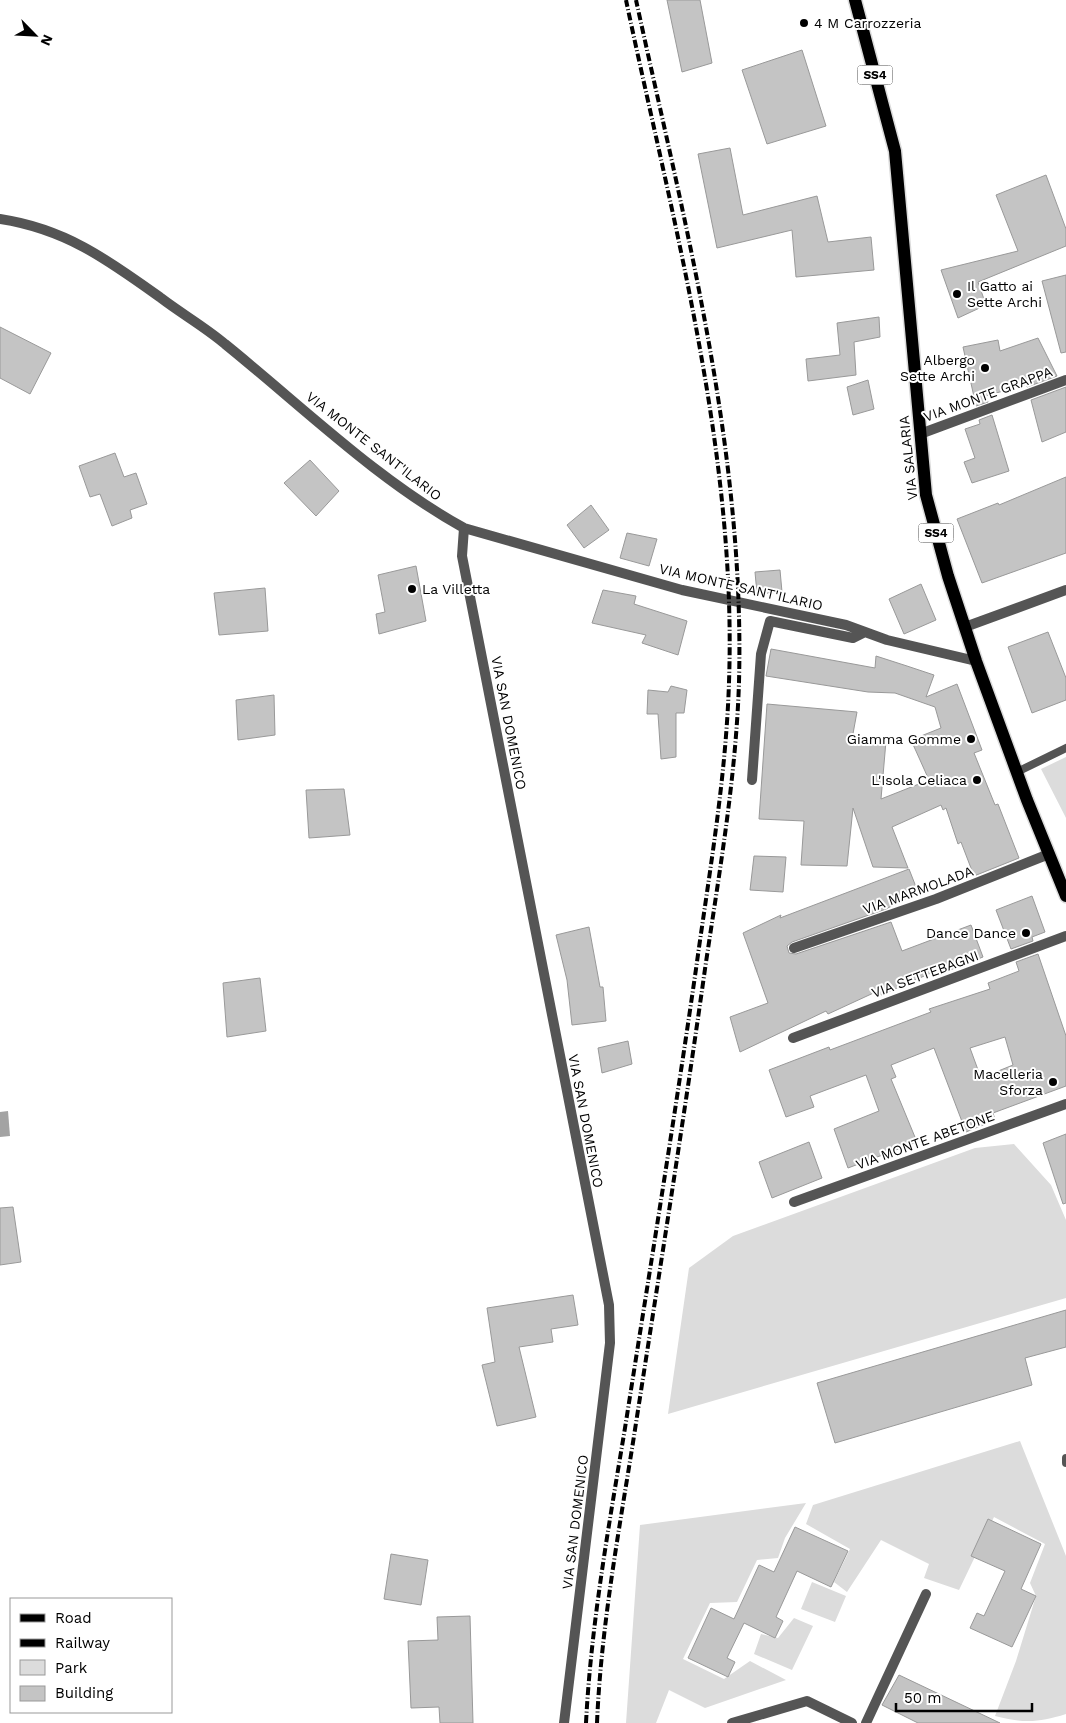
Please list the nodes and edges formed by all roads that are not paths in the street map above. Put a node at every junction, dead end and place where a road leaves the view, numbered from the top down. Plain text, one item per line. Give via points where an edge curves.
1 (855, 0) edge
2 (0, 219) edge
3 (1066, 380) edge
4 (920, 434) junction
5 (464, 528) junction
6 (1066, 590) edge
7 (965, 627) junction
8 (865, 632) junction
9 (976, 661) junction
10 (1066, 748) edge
11 (1017, 772) junction
12 (752, 780) dead end
13 (1049, 854) junction
14 (1066, 896) edge
15 (1066, 936) edge
16 (794, 948) dead end
17 (793, 1038) dead end
18 (1066, 1104) edge
19 (794, 1202) dead end
20 (1066, 1458) edge
21 (1066, 1463) edge
22 (926, 1594) dead end
23 (564, 1723) edge
24 (732, 1723) edge
25 (852, 1723) edge
26 (866, 1723) edge

1 - 4 main road, VIA SALARIA / SS4 via 895,151
2 - 5 street, VIA MONTE SANT'ILARIO via 45,230 81,244 115,265 223,342 366,461 440,515
3 - 4 street, VIA MONTE GRAPPA
4 - 7 main road, VIA SALARIA / SS4 via 926,495
5 - 8 street, VIA MONTE SANT'ILARIO via 682,590 846,625
5 - 23 street, VIA SAN DOMENICO via 462,556 609,1305 610,1343
6 - 7 street
7 - 9 main road, VIA SALARIA / SS4
8 - 9 street, VIA MONTE SANT'ILARIO
8 - 12 street via 853,638 770,621 761,654
9 - 11 main road, VIA SALARIA / SS4
10 - 11 lane
11 - 13 main road, VIA SALARIA / SS4
13 - 14 main road, VIA SALARIA / SS4
13 - 16 street, VIA MARMOLADA via 936,899
15 - 17 street, VIA SETTEBAGNI
18 - 19 street, VIA MONTE ABETONE
20 - 21 lane
22 - 26 street
24 - 25 street via 807,1701

